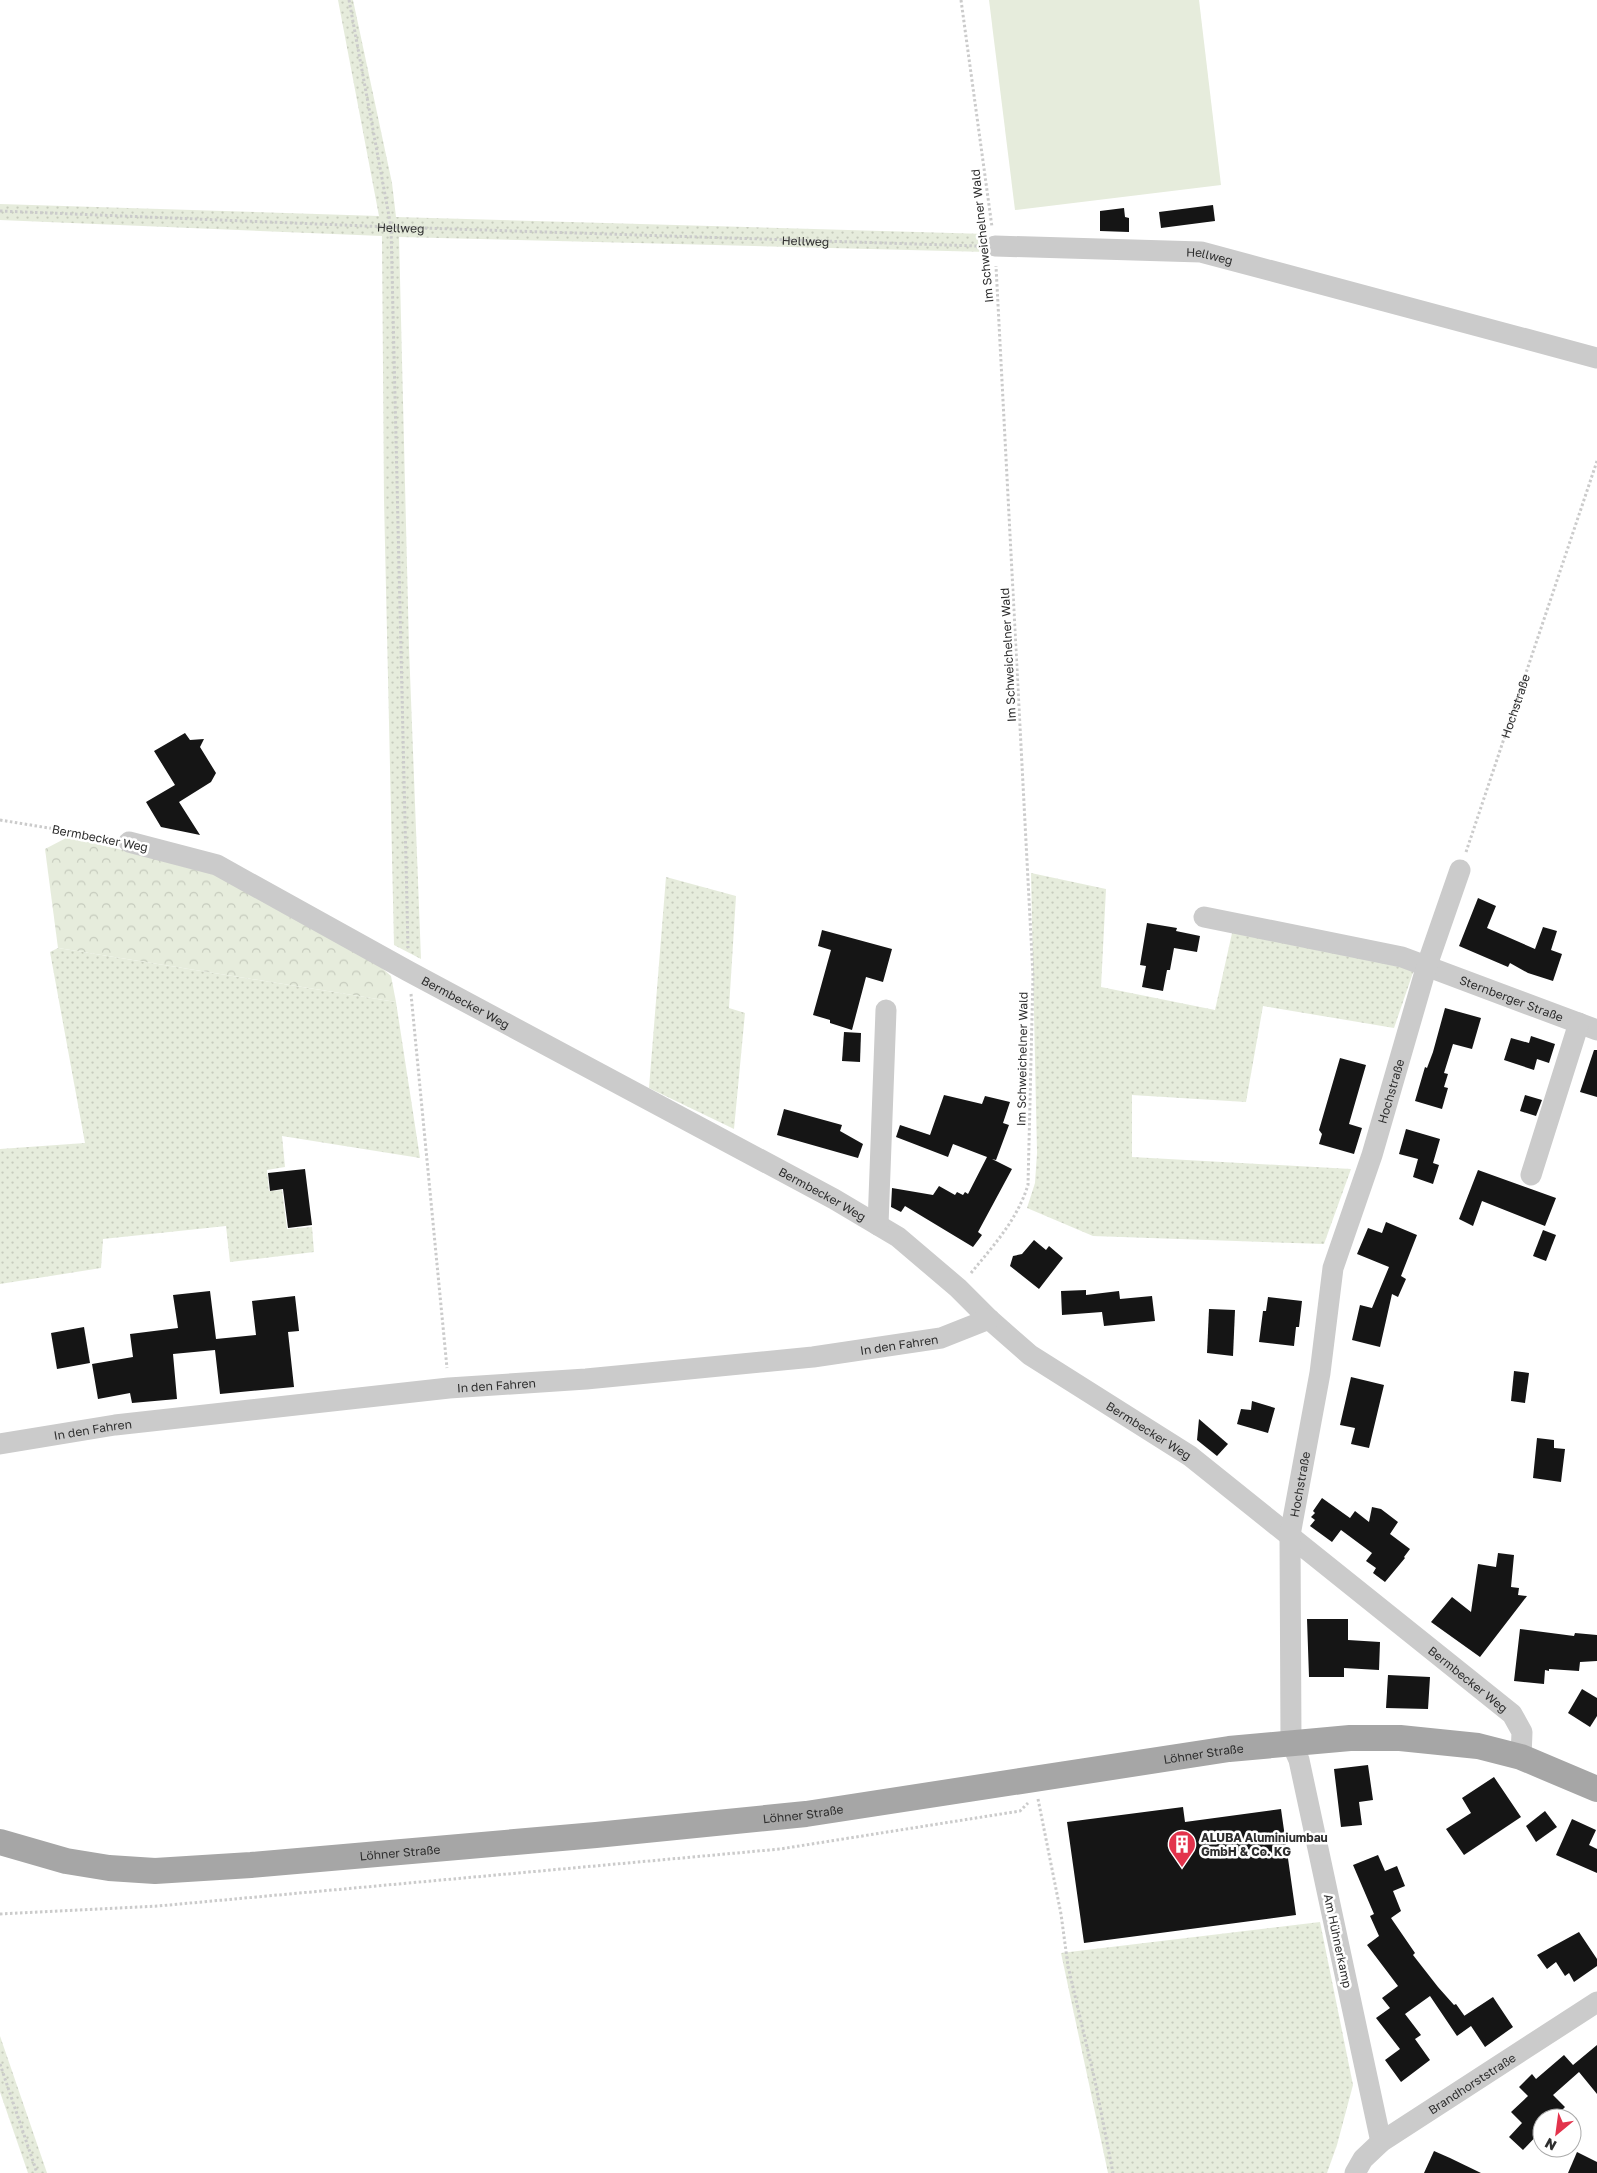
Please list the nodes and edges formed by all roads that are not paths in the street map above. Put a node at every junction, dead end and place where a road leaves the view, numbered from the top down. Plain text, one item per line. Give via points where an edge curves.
1 (995, 246) road end
2 (1597, 358) edge
3 (129, 842) road end
4 (1460, 870) road end
5 (1204, 917) dead end
6 (1427, 965) junction
7 (886, 1010) dead end
8 (1588, 1026) edge
9 (1531, 1175) dead end
10 (878, 1225) junction
11 (989, 1319) junction
12 (0, 1444) edge
13 (1290, 1535) junction
14 (1291, 1742) junction
15 (1522, 1757) junction
16 (1597, 1789) edge
17 (0, 1842) edge
18 (1597, 2002) edge
19 (1381, 2142) junction
20 (1355, 2173) edge

1 - 2 street, Hellweg via 1201,252
3 - 10 street, Bermbecker Weg via 217,865
4 - 6 street, Hochstraße
5 - 6 street, Sternberger Straße via 1402,957
6 - 8 street, Sternberger Straße
6 - 13 street, Hochstraße via 1372,1155 1333,1268 1320,1372
7 - 10 street
8 - 9 street
10 - 11 street, Bermbecker Weg via 898,1237
11 - 12 street, In den Fahren via 941,1338 814,1357 586,1379 449,1388 115,1426
11 - 13 street, Bermbecker Weg via 1030,1355 1190,1456
13 - 14 street, Hochstraße
13 - 15 street, Bermbecker Weg via 1512,1714 1522,1732
14 - 15 main road, Löhner Straße via 1400,1738 1478,1746
14 - 17 main road, Löhner Straße via 806,1814 596,1835 164,1870 66,1862
14 - 19 street, Am Hühnerkamp via 1299,1760
15 - 16 main road, Löhner Straße
18 - 19 street, Brandhorststraße
19 - 20 street, Brandhorststraße via 1363,2159

